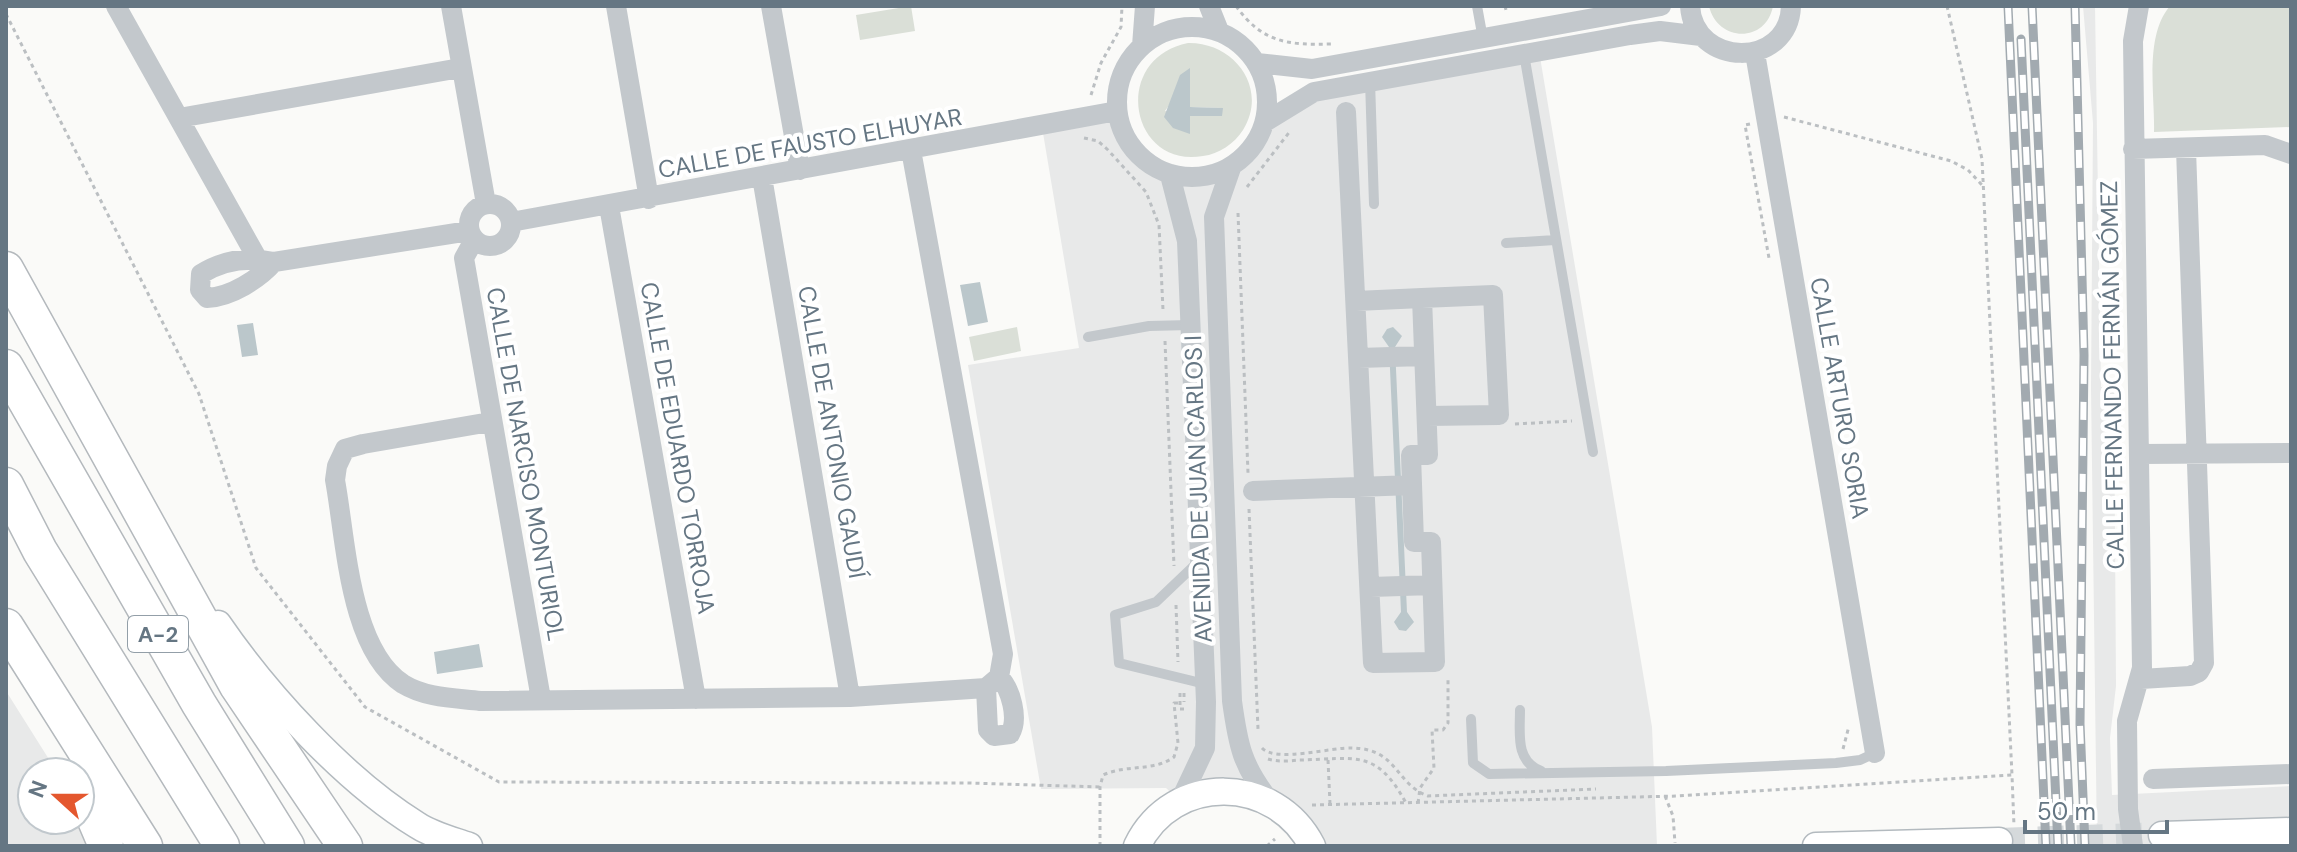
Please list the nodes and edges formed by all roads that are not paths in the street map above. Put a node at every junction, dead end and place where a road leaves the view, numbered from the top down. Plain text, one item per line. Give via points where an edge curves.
1 (116, 6) edge
2 (451, 6) edge
3 (616, 6) edge
4 (771, 6) edge
5 (1145, 6) edge
6 (1209, 6) edge
7 (1477, 6) edge
8 (1661, 6) edge
9 (1690, 6) edge
10 (1791, 6) edge
11 (2139, 6) edge
12 (1219, 31) junction
13 (1701, 36) junction
14 (1483, 39) junction
15 (1142, 46) junction
16 (1755, 53) junction
17 (1524, 54) junction
18 (1257, 63) junction
19 (460, 68) junction
20 (1370, 81) junction
21 (1117, 111) junction
22 (1346, 112) dead end
23 (179, 118) junction
24 (1265, 122) junction
25 (2133, 149) junction
26 (2186, 149) junction
27 (911, 150) junction
28 (2290, 152) edge
29 (1231, 168) junction
30 (800, 170) junction
31 (1170, 175) junction
32 (762, 177) junction
33 (1374, 190) junction
34 (1361, 191) dead end
35 (649, 199) junction
36 (486, 204) junction
37 (1374, 204) dead end
38 (609, 206) junction
39 (511, 222) junction
40 (471, 235) junction
41 (1555, 240) junction
42 (1506, 243) dead end
43 (6, 269) edge
44 (1422, 298) junction
45 (1356, 301) junction
46 (1190, 325) junction
47 (1088, 337) dead end
48 (6, 342) edge
49 (1423, 356) junction
50 (1359, 358) junction
51 (6, 367) edge
52 (1427, 416) junction
53 (33, 418) junction
54 (490, 422) junction
55 (1593, 452) dead end
56 (2197, 452) junction
57 (2291, 453) edge
58 (2141, 454) junction
59 (6, 485) edge
60 (1402, 485) junction
61 (1367, 486) junction
62 (1250, 488) road end
63 (133, 499) junction
64 (1198, 562) junction
65 (1432, 585) junction
66 (1371, 587) junction
67 (6, 626) edge
68 (6, 638) edge
69 (2141, 679) junction
70 (1205, 684) junction
71 (850, 697) junction
72 (541, 699) junction
73 (696, 699) junction
74 (1520, 710) dead end
75 (1471, 719) dead end
76 (2128, 742) junction
77 (1875, 753) joint
78 (66, 756) edge
79 (1543, 772) junction
80 (2291, 774) edge
81 (2153, 779) junction
82 (1180, 801) junction
83 (1270, 801) junction
84 (96, 823) edge
85 (2132, 824) junction
86 (2291, 831) edge
87 (2162, 835) tunnel mouth
88 (2007, 836) road end
89 (1136, 845) edge
90 (1313, 845) edge
91 (106, 846) edge
92 (145, 846) edge
93 (222, 846) edge
94 (287, 846) edge
95 (345, 846) edge
96 (469, 846) edge
97 (1816, 846) edge
98 (2133, 846) edge

1 - 23 street
2 - 19 street
3 - 35 street
4 - 30 street
5 - 15 street
6 - 12 street
7 - 14 lane
8 - 14 street
9 - 13 street
10 - 16 street via 1778,38
11 - 25 street, CALLE FERNANDO FERNÁN GÓMEZ via 2133,32
12 - 15 street via 1171,29
12 - 18 street via 1241,43
13 - 16 street via 1721,51
13 - 17 street via 1660,31
14 - 18 street via 1312,69
15 - 21 street via 1123,71
16 - 77 street, CALLE ARTURO SORIA
17 - 20 street
17 - 41 lane
18 - 24 street via 1266,89
19 - 23 street
19 - 36 street
20 - 24 street via 1314,92
20 - 33 lane
21 - 27 street, CALLE DE FAUSTO ELHUYAR
21 - 31 street via 1134,151
22 - 45 street
23 - 40 street via 265,260
24 - 29 street via 1249,152
25 - 26 street
25 - 58 street, CALLE FERNANDO FERNÁN GÓMEZ
26 - 28 street via 2265,145
26 - 56 street
27 - 30 street, CALLE DE FAUSTO ELHUYAR
27 - 71 street via 1003,654 993,683
29 - 31 street via 1211,176
29 - 83 street, AVENIDA DE JUAN CARLOS I via 1214,217 1232,701 1238,748 1250,776
30 - 32 street, CALLE DE FAUSTO ELHUYAR
31 - 46 street, AVENIDA DE JUAN CARLOS I via 1187,241
32 - 35 street, CALLE DE FAUSTO ELHUYAR
32 - 71 street, CALLE DE ANTONIO GAUDÍ
33 - 34 lane
33 - 37 lane
35 - 38 street, CALLE DE FAUSTO ELHUYAR
36 - 39 street via 498,205
36 - 40 street via 469,219
38 - 39 street, CALLE DE FAUSTO ELHUYAR
38 - 73 street, CALLE DE EDUARDO TORROJA
39 - 40 street via 505,240 496,246 486,247
40 - 54 street, CALLE DE NARCISO MONTURIOL via 464,258
41 - 42 lane
41 - 55 lane
43 - 63 highway
44 - 45 street
44 - 49 street
44 - 52 street via 1493,295 1499,415
45 - 50 street
46 - 47 lane
46 - 64 street, AVENIDA DE JUAN CARLOS I
48 - 53 highway
49 - 50 street
49 - 52 street
50 - 61 street
51 - 53 highway, A-2
52 - 60 street via 1428,455 1411,455
53 - 94 highway, A-2
54 - 72 street, CALLE DE NARCISO MONTURIOL
54 - 72 street via 345,449 335,480 346,541 363,631 379,660 402,683 431,696
56 - 57 street
56 - 58 street
56 - 69 street via 2204,663 2190,676
58 - 69 street, CALLE FERNANDO FERNÁN GÓMEZ
59 - 93 highway, A-2 via 40,551
60 - 61 street
60 - 65 street via 1414,542 1431,542
61 - 62 street
61 - 66 street
63 - 95 highway via 237,686
63 - 96 street via 253,674 360,782 419,827
64 - 70 street, AVENIDA DE JUAN CARLOS I
64 - 70 lane via 1156,602 1115,615 1116,643 1119,663
65 - 66 street
65 - 66 street via 1435,662 1373,663
67 - 92 highway
68 - 78 highway
69 - 76 street, CALLE FERNANDO FERNÁN GÓMEZ via 2131,700
70 - 82 street, AVENIDA DE JUAN CARLOS I via 1205,748
71 - 73 street
72 - 73 street
74 - 79 lane via 1520,750 1530,766
75 - 79 lane via 1473,763 1489,774
76 - 81 street
76 - 85 street, CALLE FERNANDO FERNÁN GÓMEZ
77 - 79 lane via 1844,762
80 - 81 street
81 - 85 street via 2141,789
82 - 83 street via 1225,790
82 - 89 street via 1156,818
83 - 90 street via 1294,819
84 - 91 highway
85 - 98 street, CALLE FERNANDO FERNÁN GÓMEZ
86 - 87 street
88 - 97 street

